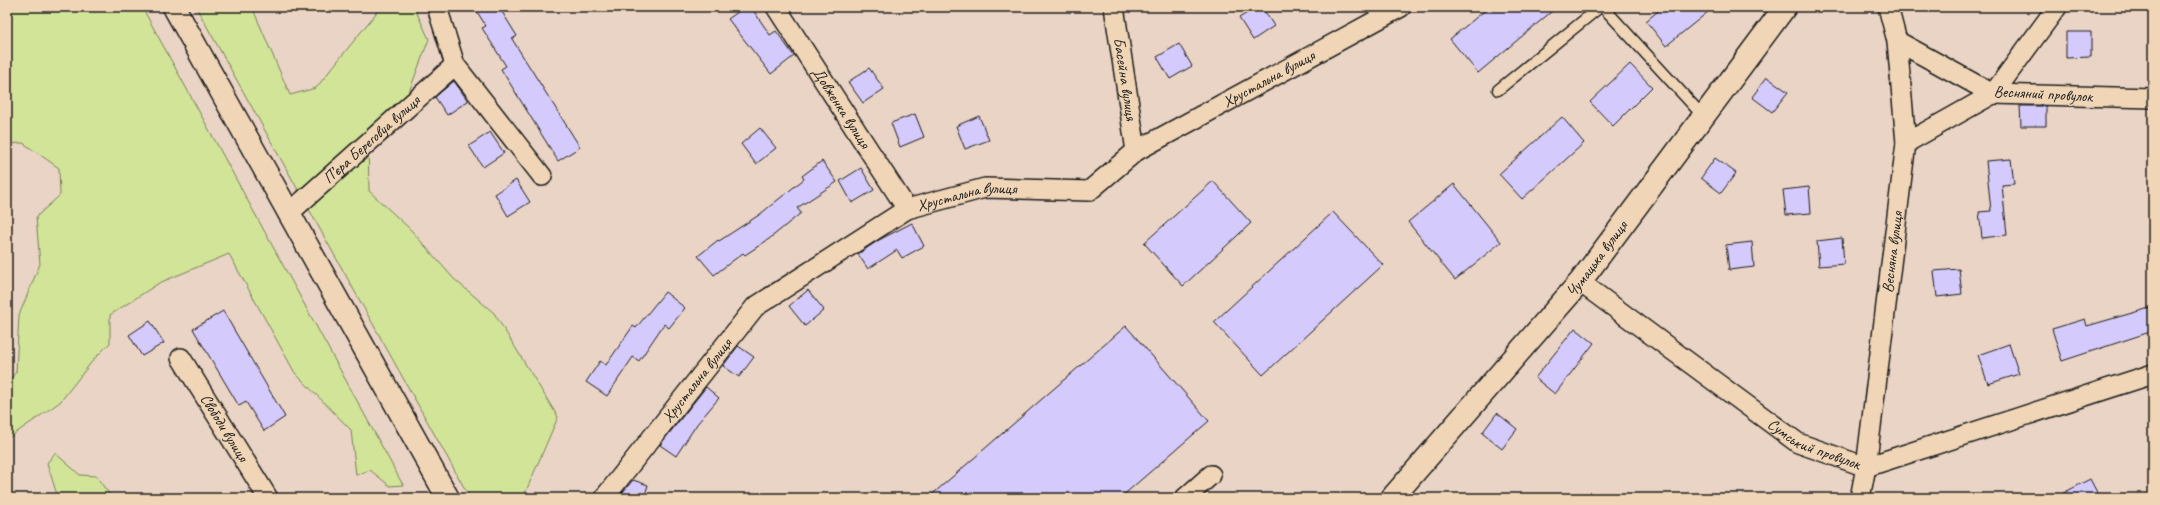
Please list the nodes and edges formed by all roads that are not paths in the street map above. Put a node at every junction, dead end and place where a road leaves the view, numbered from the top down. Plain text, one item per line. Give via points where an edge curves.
1 (174, 7) edge
2 (437, 7) edge
3 (776, 7) edge
4 (1114, 7) edge
5 (1401, 7) edge
6 (1602, 7) edge
7 (1785, 7) edge
8 (1888, 7) edge
9 (2057, 7) edge
10 (1897, 41) junction
11 (455, 65) junction
12 (1498, 90) dead end
13 (1993, 94) junction
14 (2153, 98) edge
15 (1703, 116) junction
16 (1906, 143) junction
17 (1136, 151) junction
18 (542, 176) dead end
19 (907, 209) junction
20 (288, 214) junction
21 (1580, 282) junction
22 (181, 358) dead end
23 (2153, 374) edge
24 (1866, 467) junction
25 (1211, 475) dead end
26 (268, 498) edge
27 (448, 498) edge
28 (604, 498) edge
29 (1185, 498) edge
30 (1392, 498) edge
31 (1860, 498) edge

1 - 20 main road
2 - 11 street
3 - 19 street, Довженка вулиця
4 - 17 street, Басейна вулиця
5 - 17 street, Хрустальна вулиця
6 - 12 lane
6 - 15 lane
7 - 15 main road, Чумацька вулиця
8 - 10 street, Весняна вулиця
9 - 13 street
10 - 13 street, Весняний провулок
10 - 16 street, Весняна вулиця
11 - 18 street
11 - 20 street, П’єра Береговуа вулиця
13 - 14 street, Весняний провулок
13 - 16 street
15 - 21 main road, Чумацька вулиця
16 - 24 street, Весняна вулиця
17 - 19 street, Хрустальна вулиця via 1089,191 985,188
19 - 28 street, Хрустальна вулиця via 755,308
20 - 27 main road
21 - 24 street, Сумський провулок via 1798,443
21 - 30 main road, Чумацька вулиця
22 - 26 street, Свободи вулиця
23 - 24 street, Сумський провулок
24 - 31 street, Весняна вулиця
25 - 29 street

